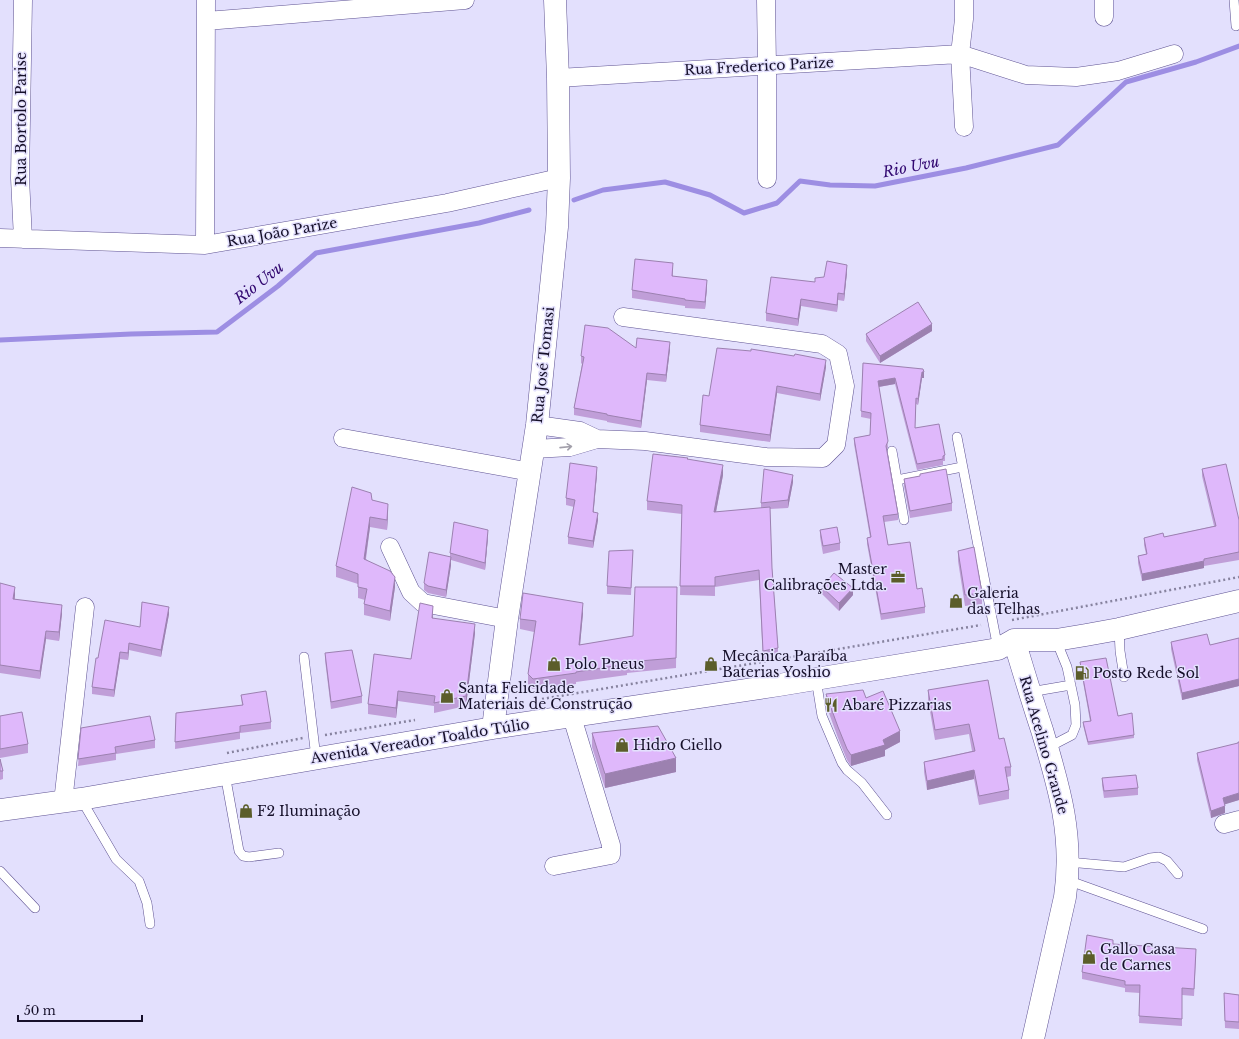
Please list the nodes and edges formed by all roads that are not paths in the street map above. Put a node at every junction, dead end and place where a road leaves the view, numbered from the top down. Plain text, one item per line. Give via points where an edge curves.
1 (23, 0) edge
2 (206, 0) edge
3 (465, 0) edge
4 (556, 0) edge
5 (766, 0) edge
6 (964, 0) edge
7 (1234, 0) edge
8 (206, 21) junction
9 (1236, 26) dead end
10 (960, 54) junction
11 (1174, 54) dead end
12 (767, 66) junction
13 (558, 78) junction
14 (964, 127) dead end
15 (559, 178) junction
16 (767, 179) dead end
17 (0, 238) edge
18 (23, 239) junction
19 (205, 245) junction
20 (623, 317) dead end
21 (537, 425) junction
22 (957, 437) dead end
23 (343, 438) dead end
24 (597, 439) junction
25 (534, 449) junction
26 (892, 451) dead end
27 (962, 467) junction
28 (531, 472) junction
29 (897, 480) junction
30 (904, 520) dead end
31 (390, 547) dead end
32 (1239, 601) edge
33 (84, 607) dead end
34 (507, 619) junction
35 (1119, 629) junction
36 (1056, 640) junction
37 (1006, 644) junction
38 (304, 657) dead end
39 (1124, 677) dead end
40 (816, 679) junction
41 (1071, 685) junction
42 (1030, 692) junction
43 (572, 717) junction
44 (493, 728) junction
45 (1047, 748) junction
46 (316, 758) junction
47 (225, 774) junction
48 (72, 800) junction
49 (0, 810) edge
50 (887, 815) dead end
51 (279, 853) dead end
52 (554, 866) dead end
53 (0, 871) edge
54 (1068, 871) junction
55 (1178, 874) dead end
56 (35, 908) dead end
57 (150, 924) dead end
58 (1203, 929) dead end
59 (1034, 1039) edge

1 - 18 street, Rua Bortolo Parise via 20,178
2 - 8 street
3 - 8 street
4 - 13 main road, Rua José Tomasi
5 - 12 street
6 - 10 street
7 - 9 lane
8 - 19 street
10 - 11 street via 1026,75 1076,77 1118,71
10 - 12 street, Rua Frederico Parize
10 - 14 street
12 - 13 street, Rua Frederico Parize
12 - 16 street
13 - 15 main road, Rua José Tomasi
15 - 19 street, Rua João Parize via 447,203
15 - 21 main road, Rua José Tomasi via 557,226
17 - 18 street, Rua João Parize
18 - 19 street, Rua João Parize
20 - 24 street via 822,344 838,354 845,386 836,445 823,458 766,456 645,441
21 - 24 street via 580,431
21 - 25 main road, Rua José Tomasi
22 - 27 lane
23 - 28 street
25 -> 24 street via 570,447
25 - 28 main road, Rua José Tomasi
26 - 29 lane
27 - 29 lane
27 - 37 lane via 993,623
28 - 34 main road, Rua José Tomasi
29 - 30 lane
31 - 34 street via 411,592 423,603
32 - 35 main road, Avenida Vereador Toaldo Túlio
33 - 48 street
34 - 44 main road, Rua José Tomasi
35 - 36 main road, Avenida Vereador Toaldo Túlio
35 - 39 lane
36 - 37 main road, Avenida Vereador Toaldo Túlio
36 - 41 lane
37 - 40 main road, Avenida Vereador Toaldo Túlio
37 - 42 main road, Rua Acelino Grande
38 - 46 lane
40 - 43 main road, Avenida Vereador Toaldo Túlio
40 - 50 lane via 822,716 842,763 862,783
41 - 42 lane
41 - 45 lane via 1076,725 1072,735
42 - 45 main road, Rua Acelino Grande
43 - 44 main road, Avenida Vereador Toaldo Túlio
43 - 52 street via 611,845 611,855
44 - 46 main road, Avenida Vereador Toaldo Túlio
45 - 54 main road, Rua Acelino Grande via 1065,814
46 - 47 main road, Avenida Vereador Toaldo Túlio
47 - 48 main road, Avenida Vereador Toaldo Túlio
47 - 51 lane via 239,851 243,856 249,857
48 - 49 main road, Avenida Vereador Toaldo Túlio
48 - 57 lane via 116,859 139,881 147,904
53 - 56 lane
54 - 55 lane via 1124,867 1159,857 1167,861
54 - 58 lane
54 - 59 main road, Rua Acelino Grande via 1061,917

